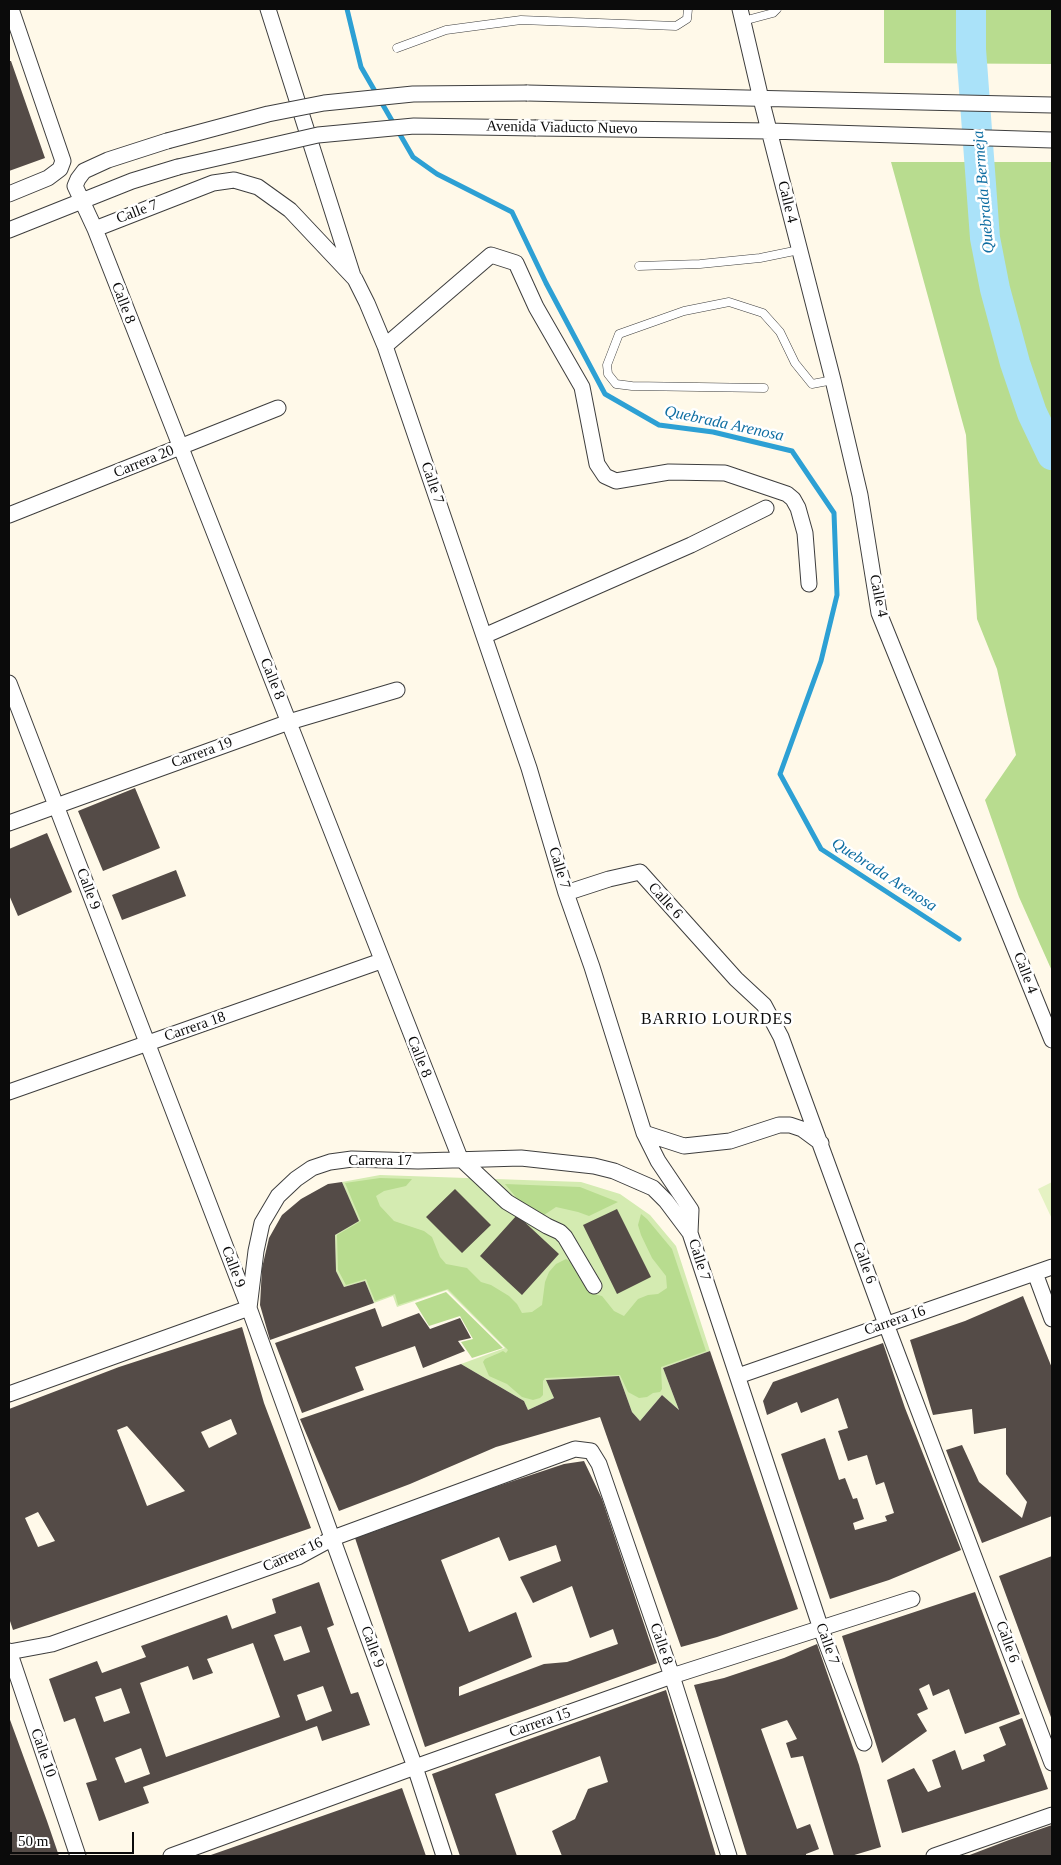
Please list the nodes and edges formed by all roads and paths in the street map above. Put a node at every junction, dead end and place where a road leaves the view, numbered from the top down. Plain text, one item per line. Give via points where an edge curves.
1 (12, 9) edge
2 (268, 9) edge
3 (688, 9) edge
4 (777, 9) edge
5 (742, 15) edge
6 (397, 48) dead end
7 (761, 99) junction
8 (1052, 105) edge
9 (770, 131) junction
10 (1052, 140) edge
11 (62, 161) junction
12 (84, 171) junction
13 (9, 194) edge
14 (82, 201) junction
15 (95, 229) junction
16 (9, 230) edge
17 (799, 250) junction
18 (639, 266) dead end
19 (354, 280) junction
20 (385, 346) junction
21 (833, 380) junction
22 (764, 388) dead end
23 (278, 408) dead end
24 (180, 448) junction
25 (766, 508) dead end
26 (9, 515) edge
27 (809, 584) dead end
28 (484, 636) junction
29 (9, 683) edge
30 (397, 690) dead end
31 (288, 722) junction
32 (55, 806) junction
33 (9, 823) edge
34 (566, 893) junction
35 (381, 961) junction
36 (1052, 1040) edge
37 (148, 1043) junction
38 (9, 1092) edge
39 (644, 1133) junction
40 (821, 1144) junction
41 (460, 1158) junction
42 (690, 1232) junction
43 (1052, 1267) edge
44 (1035, 1273) junction
45 (594, 1286) dead end
46 (249, 1308) junction
47 (1052, 1319) edge
48 (886, 1324) junction
49 (738, 1376) junction
50 (9, 1394) edge
51 (575, 1448) joint
52 (333, 1538) junction
53 (912, 1599) dead end
54 (822, 1629) junction
55 (9, 1652) edge
56 (672, 1676) junction
57 (864, 1743) dead end
58 (1052, 1764) edge
59 (415, 1767) junction
60 (1052, 1815) edge
61 (78, 1856) edge
62 (170, 1856) edge
63 (444, 1856) edge
64 (729, 1856) edge
65 (934, 1856) edge

1 - 11 street
2 - 19 street
3 - 6 lane via 687,19 676,26 521,20 446,30
4 - 5 lane via 773,13
5 - 7 street, Calle 4
7 - 8 street
7 - 9 street, Calle 4
7 - 12 street, bridge via 527,93 413,94 324,103 268,114 168,141
9 - 10 street, Avenida Viaducto Nuevo
9 - 14 street, Avenida Viaducto Nuevo, bridge via 414,126 318,135 178,167
9 - 17 street, Calle 4
11 - 12 street
11 - 13 street via 60,169 48,178
12 - 14 street, Calle 8 via 75,186
14 - 15 street, Calle 8
14 - 16 street, Avenida Viaducto Nuevo
15 - 19 street, Calle 7 via 213,183 234,180 258,187 290,210
15 - 24 street, Calle 8
17 - 18 lane via 760,258
17 - 21 street, Calle 4
19 - 20 street, Calle 7
20 - 27 street via 491,255 516,263 536,307 582,387 598,464 605,476 616,481 669,472 725,474 787,494 798,508 805,533
20 - 28 street, Calle 7
21 - 22 lane via 812,384 796,363 780,332 763,313 729,302 684,311 619,334 608,365 608,374 616,384
21 - 36 street, Calle 4 via 860,495 879,612
23 - 24 street, Carrera 20
24 - 26 street, Carrera 20
24 - 31 street, Calle 8
25 - 28 street via 691,545
28 - 34 street, Calle 7 via 529,768
29 - 32 street, Calle 9
30 - 31 street, Carrera 19
31 - 32 street, Carrera 19
31 - 35 street, Calle 8
32 - 33 street, Carrera 19
32 - 37 street, Calle 9
34 - 39 street, Calle 7
34 - 40 street, Calle 6 via 640,872 736,979 764,1005 781,1038
35 - 37 street, Carrera 18
35 - 41 street, Calle 8
37 - 38 street, Carrera 18
37 - 46 street, Calle 9
39 - 40 street via 684,1146 730,1141 779,1125 790,1125 802,1129
39 - 42 street, Calle 7 via 658,1161 691,1210
40 - 48 street, Calle 6
41 - 42 street, Carrera 17 via 521,1158 614,1171 653,1188
41 - 45 street via 507,1202 560,1232
41 - 46 street, Carrera 17 via 418,1161 352,1159 312,1168 296,1179 278,1196 262,1223
42 - 49 street, Calle 7
43 - 44 street, Carrera 16
44 - 47 street
44 - 48 street, Carrera 16
46 - 50 street
46 - 52 street, Calle 9
48 - 49 street, Carrera 16
48 - 58 street, Calle 6
49 - 54 street, Calle 7
51 - 52 street, Carrera 16
51 - 56 street, Calle 8 via 591,1451 599,1464
52 - 55 street, Carrera 16 via 298,1556 52,1644
52 - 59 street, Calle 9
53 - 54 street, Carrera 15
54 - 56 street, Carrera 15
54 - 57 street, Calle 7
55 - 61 street, Calle 10
56 - 59 street, Carrera 15
56 - 64 street, Calle 8
59 - 62 street, Carrera 15
59 - 63 street, Calle 9
60 - 65 street

